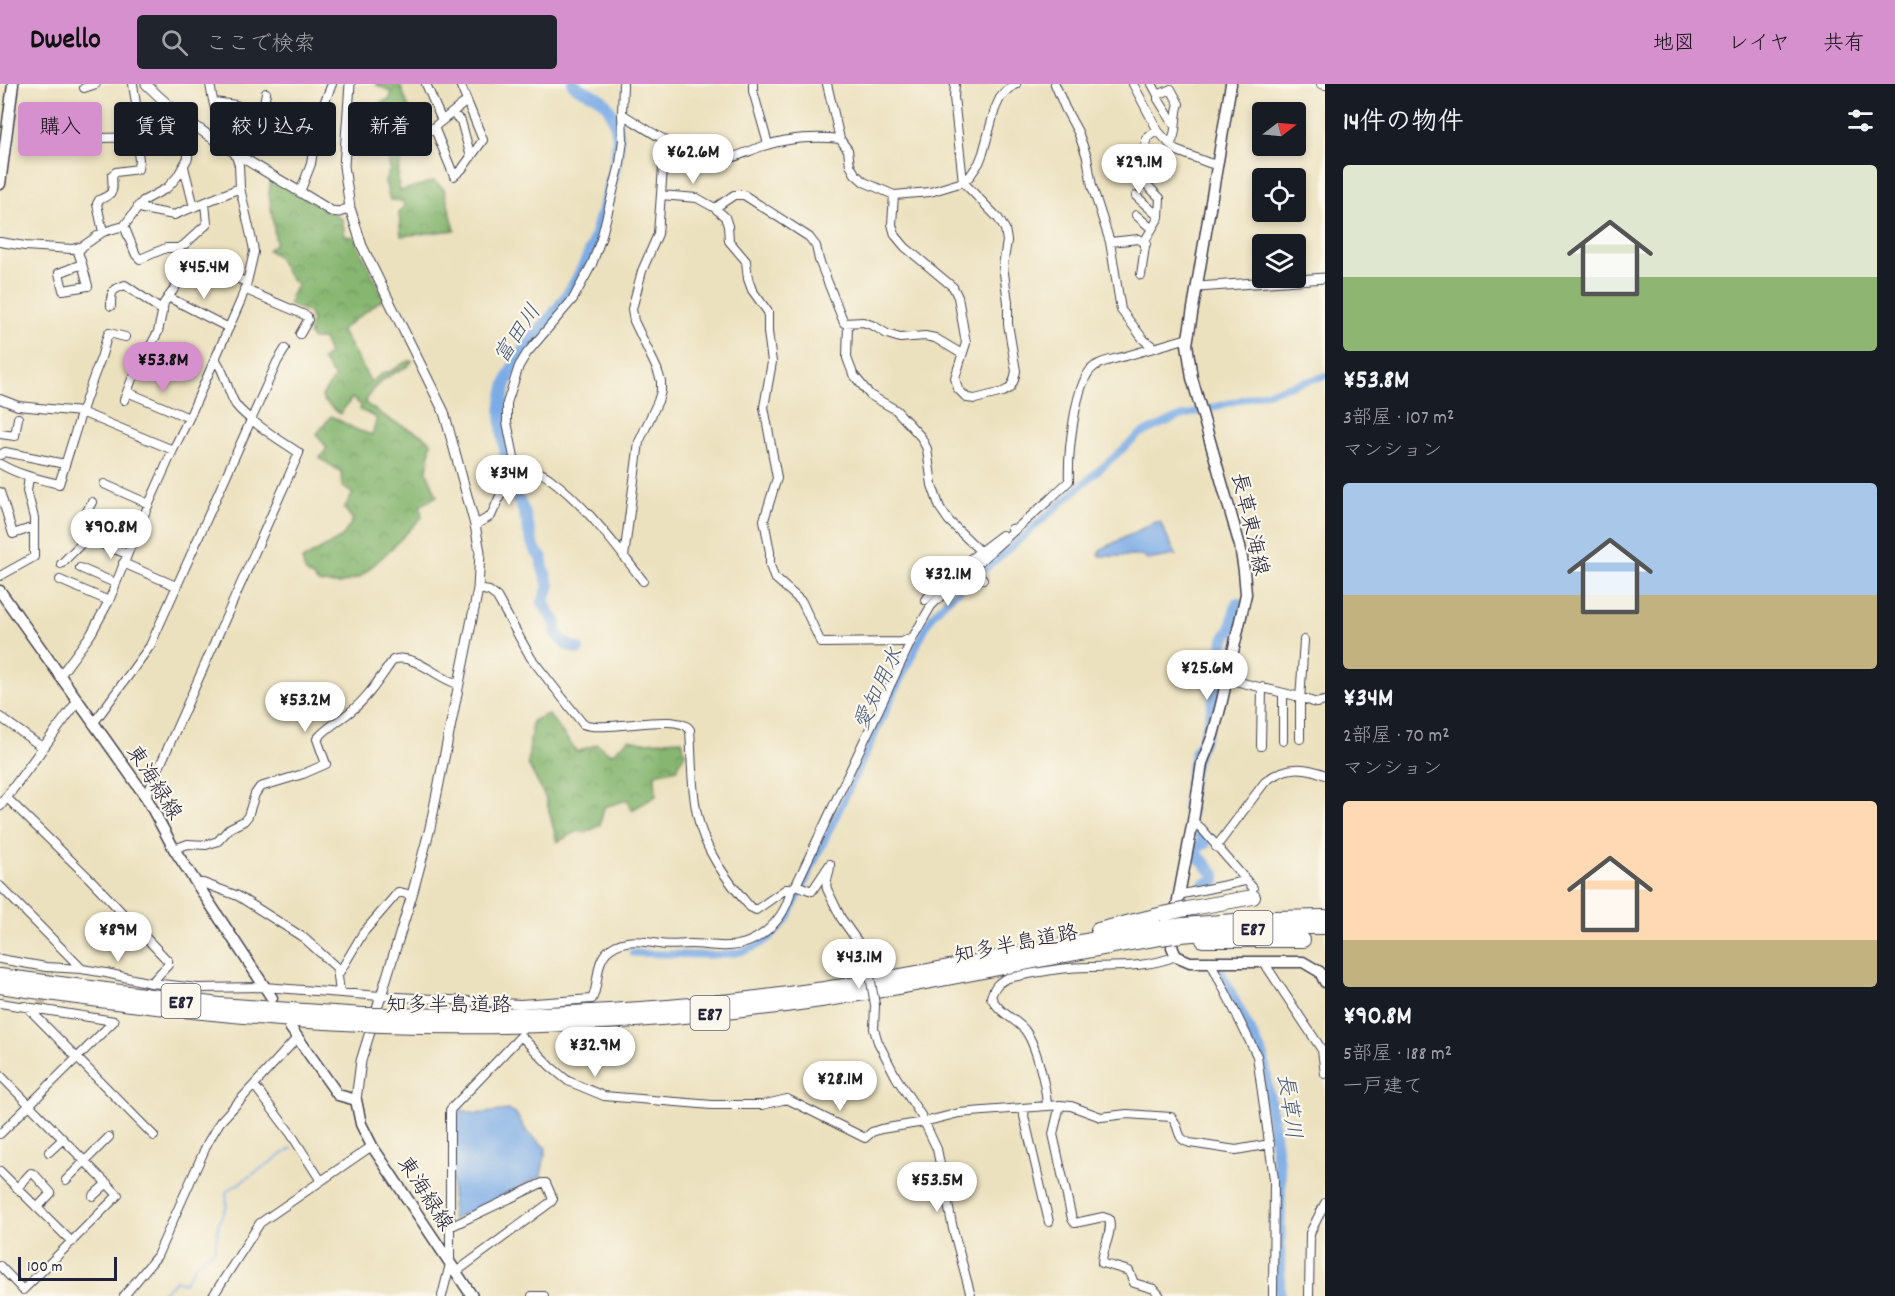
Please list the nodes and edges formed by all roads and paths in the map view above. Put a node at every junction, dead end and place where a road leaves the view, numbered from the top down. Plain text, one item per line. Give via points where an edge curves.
1 (13, 84) edge
2 (96, 84) edge
3 (133, 84) edge
4 (146, 84) edge
5 (210, 84) edge
6 (332, 84) edge
7 (350, 84) edge
8 (426, 84) edge
9 (460, 84) edge
10 (623, 84) edge
11 (753, 84) edge
12 (827, 84) edge
13 (955, 84) edge
14 (1016, 84) edge
15 (1055, 84) edge
16 (1133, 84) edge
17 (1152, 84) edge
18 (1231, 84) edge
19 (84, 88) dead end
20 (266, 93) dead end
21 (1158, 95) junction
22 (136, 102) edge
23 (163, 102) edge
24 (214, 102) edge
25 (266, 102) edge
26 (468, 102) junction
27 (452, 113) junction
28 (622, 114) junction
29 (442, 121) junction
30 (1175, 126) junction
31 (434, 127) joint
32 (1157, 130) junction
33 (114, 137) edge
34 (102, 138) dead end
35 (840, 139) junction
36 (665, 141) junction
37 (768, 144) junction
38 (1170, 144) junction
39 (139, 156) edge
40 (188, 156) edge
41 (236, 156) edge
42 (238, 156) edge
43 (471, 157) junction
44 (1218, 165) junction
45 (184, 167) junction
46 (963, 182) junction
47 (0, 184) edge
48 (240, 188) junction
49 (300, 192) junction
50 (660, 195) junction
51 (894, 195) junction
52 (1136, 196) dead end
53 (205, 203) junction
54 (138, 206) junction
55 (194, 207) junction
56 (350, 208) junction
57 (715, 208) junction
58 (1136, 215) dead end
59 (1159, 217) junction
60 (124, 226) junction
61 (1152, 229) junction
62 (103, 232) junction
63 (1131, 232) dead end
64 (0, 242) edge
65 (1110, 242) junction
66 (1142, 242) junction
67 (83, 246) junction
68 (178, 249) junction
69 (82, 264) dead end
70 (229, 268) dead end
71 (1141, 275) dead end
72 (1325, 278) edge
73 (246, 286) junction
74 (1198, 287) junction
75 (168, 297) junction
76 (111, 306) dead end
77 (163, 311) junction
78 (848, 324) junction
79 (229, 328) junction
80 (300, 334) dead end
81 (125, 338) dead end
82 (1188, 338) junction
83 (1155, 348) junction
84 (285, 349) dead end
85 (962, 354) junction
86 (145, 356) dead end
87 (215, 359) junction
88 (132, 379) dead end
89 (0, 399) edge
90 (81, 411) junction
91 (18, 418) dead end
92 (189, 418) junction
93 (252, 419) junction
94 (0, 434) edge
95 (173, 450) junction
96 (0, 454) edge
97 (515, 462) junction
98 (0, 464) edge
99 (65, 465) junction
100 (29, 477) junction
101 (104, 484) dead end
102 (0, 492) edge
103 (92, 502) dead end
104 (149, 504) junction
105 (475, 525) junction
106 (34, 527) junction
107 (1017, 528) junction
108 (136, 533) junction
109 (980, 551) junction
110 (127, 554) junction
111 (624, 557) junction
112 (123, 563) junction
113 (61, 564) dead end
114 (972, 567) junction
115 (80, 568) dead end
116 (0, 576) edge
117 (983, 579) dead end
118 (60, 580) dead end
119 (643, 582) dead end
120 (115, 583) junction
121 (176, 585) junction
122 (478, 589) junction
123 (0, 591) edge
124 (925, 600) dead end
125 (109, 601) junction
126 (913, 637) junction
127 (1304, 640) dead end
128 (59, 677) junction
129 (1227, 679) junction
130 (458, 684) junction
131 (1262, 687) junction
132 (1283, 693) junction
133 (1301, 697) junction
134 (1325, 701) edge
135 (78, 702) junction
136 (0, 717) edge
137 (93, 724) junction
138 (1300, 739) dead end
139 (1283, 741) dead end
140 (42, 747) junction
141 (1261, 747) dead end
142 (1325, 775) edge
143 (146, 797) junction
144 (2, 802) edge
145 (1193, 821) junction
146 (1216, 847) junction
147 (174, 849) junction
148 (1245, 881) junction
149 (196, 883) junction
150 (0, 886) edge
151 (794, 887) junction
152 (1253, 892) joint
153 (412, 895) junction
154 (1178, 895) junction
155 (1325, 917) edge
156 (1325, 927) edge
157 (1161, 931) junction
158 (1180, 940) junction
159 (1303, 940) dead end
160 (0, 959) edge
161 (1210, 961) junction
162 (1266, 961) junction
163 (82, 969) junction
164 (338, 975) junction
165 (0, 976) edge
166 (1325, 982) edge
167 (151, 983) junction
168 (0, 986) edge
169 (264, 987) junction
170 (340, 993) junction
171 (380, 996) junction
172 (272, 998) dead end
173 (0, 1003) edge
174 (26, 1006) junction
175 (363, 1020) junction
176 (382, 1020) junction
177 (290, 1027) dead end
178 (297, 1038) junction
179 (76, 1058) junction
180 (1325, 1074) edge
181 (0, 1076) edge
182 (254, 1085) junction
183 (356, 1100) junction
184 (29, 1104) junction
185 (1047, 1105) junction
186 (1060, 1106) junction
187 (1025, 1108) junction
188 (924, 1122) junction
189 (0, 1134) edge
190 (154, 1136) dead end
191 (110, 1137) dead end
192 (63, 1139) junction
193 (1270, 1144) junction
194 (372, 1146) junction
195 (49, 1152) dead end
196 (85, 1161) junction
197 (0, 1171) edge
198 (66, 1180) dead end
199 (321, 1181) junction
200 (106, 1183) junction
201 (17, 1188) junction
202 (93, 1196) dead end
203 (1325, 1203) edge
204 (38, 1208) junction
205 (1049, 1222) dead end
206 (450, 1227) junction
207 (72, 1242) junction
208 (0, 1266) edge
209 (453, 1268) junction
210 (124, 1296) edge
211 (213, 1296) edge
212 (442, 1296) edge
213 (472, 1296) edge
214 (532, 1296) edge
215 (544, 1296) edge
216 (971, 1296) edge
217 (1160, 1296) edge
218 (1274, 1296) edge
219 (1309, 1296) edge

1 - 47 main road
2 - 19 street
3 - 22 street
4 - 23 street
5 - 24 street
6 - 49 street via 318,118 311,164
7 - 56 street via 344,166
8 - 29 street
9 - 26 street
10 - 28 street
11 - 37 street
12 - 35 street
13 - 46 street
14 - 46 street via 1000,98 979,163
15 - 65 street via 1087,157
16 - 32 street
17 - 21 street
18 - 44 main road, 長草東海線
20 - 25 street
21 - 30 street
21 - 30 street via 1171,89 1179,104
26 - 27 street
26 - 43 street via 483,140
27 - 29 street
27 - 43 street via 461,121
28 - 36 street
28 - 97 street via 620,164 592,264 573,299 527,353 513,382 507,422
29 - 31 street
30 - 38 street
31 - 43 street via 454,176
32 - 38 street
32 - 59 street via 1146,139 1144,182 1160,198
33 - 34 street
35 - 37 street via 822,137
35 - 51 street via 848,150 855,174
36 - 37 street via 692,153 725,159
36 - 50 street
38 - 44 street via 1175,150
39 - 62 street via 138,169 112,175 111,195 97,204
40 - 45 street
41 - 48 street
42 - 49 street
44 - 74 main road, 長草東海線
45 - 54 street via 167,188
45 - 55 street
46 - 51 street via 930,192
46 - 85 street via 1005,229 1003,266 1016,371 1010,388 967,398 958,389 955,378
48 - 53 street
48 - 73 street via 254,245
49 - 56 street via 331,212
50 - 57 street via 697,198
50 - 111 street via 658,234 632,309 657,369 661,391 639,442
51 - 85 street via 895,235 904,247 953,286 958,297 966,343
52 - 59 street
53 - 55 street
53 - 68 street via 205,227
54 - 55 street via 174,215
54 - 60 street
56 - 105 street via 362,246 444,412
57 - 78 street via 734,195 744,195 809,237 816,246 844,323
57 - 126 street via 725,217 729,241 746,261 752,290 768,312 772,362 764,407 777,478 764,520 774,577 802,602 821,643 902,642
58 - 61 street
59 - 61 street
60 - 62 street
60 - 68 street via 140,259 166,248
61 - 66 street
62 - 67 street
63 - 66 street
64 - 67 street via 72,249
65 - 66 street
65 - 83 street via 1120,310
66 - 71 street
67 - 69 street via 78,252
68 - 75 street via 186,269
70 - 73 street via 227,275
72 - 74 street
73 - 79 street
73 - 80 street via 307,316
74 - 82 main road, 長草東海線
75 - 77 street
75 - 79 street
76 - 77 street via 111,293 125,285
77 - 86 street via 158,332
78 - 85 street via 863,322 900,338 935,338
78 - 109 street via 847,358 853,374 870,395 896,410 921,437 940,508
79 - 87 street
81 - 90 street via 107,335
82 - 83 street
82 - 129 main road, 長草東海線 via 1192,378 1244,571 1246,594
83 - 107 street via 1103,362 1089,370 1079,393 1069,481
84 - 93 street
87 - 92 street
87 - 93 street via 237,407
88 - 92 street via 125,396
89 - 90 street via 18,406
90 - 95 street
90 - 99 street
91 - 94 street via 15,436
92 - 95 street
93 - 121 street
93 - 143 street via 299,453
95 - 104 street
96 - 99 street
97 - 105 street via 491,516
97 - 111 street via 548,476
98 - 100 street
99 - 100 street via 59,484
100 - 106 street via 27,491
101 - 104 street
102 - 106 street via 13,534
103 - 108 street via 86,513
104 - 108 street
105 - 122 street via 480,552
106 - 116 street via 34,557
107 - 109 street via 1008,530
107 - 114 street
108 - 110 street
109 - 124 street
110 - 112 street
110 - 113 street via 87,538
111 - 119 street
112 - 120 street
112 - 121 street
114 - 117 street
114 - 126 street via 931,606
115 - 120 street
118 - 125 street
120 - 125 street
121 - 137 street via 150,646
122 - 130 street
122 - 151 street via 497,597 531,658 583,724 605,727 660,722 688,726 697,814 704,838 727,879 750,907 756,910
123 - 128 main road, 東海緑線
125 - 128 street via 91,634
126 - 151 street
127 - 133 street
128 - 135 main road, 東海緑線
129 - 131 street
129 - 145 main road, 長草東海線 via 1202,763
130 - 147 street via 410,659 393,660 352,711 317,739 326,764 260,787 248,816 218,841
130 - 153 street via 430,828
131 - 132 street
131 - 141 street
132 - 133 street
132 - 139 street
133 - 134 street via 1316,703
133 - 138 street
135 - 137 main road, 東海緑線
135 - 140 street
136 - 140 street
137 - 143 main road, 東海緑線
140 - 144 street
142 - 146 street via 1292,768 1273,776
143 - 147 main road, 東海緑線
144 - 167 street via 91,880 168,961
145 - 146 street
145 - 154 main road, 長草東海線
146 - 148 street
147 - 149 main road, 東海緑線
148 - 152 street
148 - 154 street
149 - 164 street via 238,896 268,914 304,938 337,968
149 - 169 main road, 東海緑線
150 - 163 street
151 - 171 street via 774,924 764,934 742,944 636,941 609,949 600,966 592,999 520,1004
151 - 188 street, bridge via 812,891 830,864 826,889 865,952 878,1042
152 - 157 highway, bridge via 1187,909
153 - 164 street via 398,892 393,897 363,933
153 - 171 street
154 - 158 main road, 長草東海線 via 1172,947
155 - 158 highway, 知多半島道路 / E87 via 1274,918
156 - 158 highway, 知多半島道路 / E87 via 1275,927
157 - 158 highway, 知多半島道路 / E87, bridge
157 - 176 highway, 知多半島道路 / E87 via 852,985 706,1004
157 - 176 highway, 知多半島道路 / E87 via 865,993 782,1005 538,1025
158 - 159 highway
158 - 161 main road via 1191,962
158 - 185 street via 1164,961 1069,968 1000,981 991,997 994,1004 1026,1030 1041,1070
160 - 163 street
161 - 162 main road
161 - 193 street via 1257,1056
162 - 166 main road via 1303,962 1320,972
162 - 180 street via 1322,1050
163 - 167 street
164 - 170 street
165 - 175 highway, 知多半島道路 / E87
167 - 169 street via 198,988
168 - 175 highway, 知多半島道路 / E87 via 218,1015
169 - 170 street
169 - 172 main road, 東海緑線
170 - 171 street
171 - 183 street via 360,1061
173 - 174 street
174 - 179 street
174 - 179 street via 114,1021
175 - 176 highway, 知多半島道路 / E87, bridge
177 - 178 main road
178 - 182 street
178 - 183 main road via 338,1095
179 - 184 street
179 - 190 street
181 - 184 street
182 - 199 street
182 - 210 street via 220,1122 157,1256
183 - 194 main road, 東海緑線 via 361,1124
184 - 189 street
184 - 192 street
185 - 186 street
185 - 187 street
186 - 193 street via 1101,1117 1171,1117 1178,1123 1179,1136 1190,1143 1236,1150
186 - 217 street via 1053,1134 1072,1220 1109,1220 1102,1263 1129,1271 1134,1283 1155,1289
187 - 188 street via 959,1113
187 - 205 street
188 - 206 street via 881,1129 865,1138 787,1099 712,1105 604,1096 568,1081 521,1036 450,1110
188 - 216 street via 937,1149
191 - 196 street
192 - 195 street
192 - 196 street
193 - 218 street via 1274,1179
194 - 199 street
194 - 209 main road, 東海緑線
196 - 198 street
196 - 200 street
197 - 201 street
199 - 211 street via 260,1223
200 - 202 street
200 - 207 street via 118,1195
201 - 204 street
201 - 204 street via 34,1174 51,1193
203 - 219 street via 1310,1233
204 - 207 street
206 - 209 street
206 - 209 street via 542,1183 546,1183 553,1199
207 - 208 street via 23,1290
209 - 212 street
209 - 213 main road, 東海緑線
214 - 215 street

